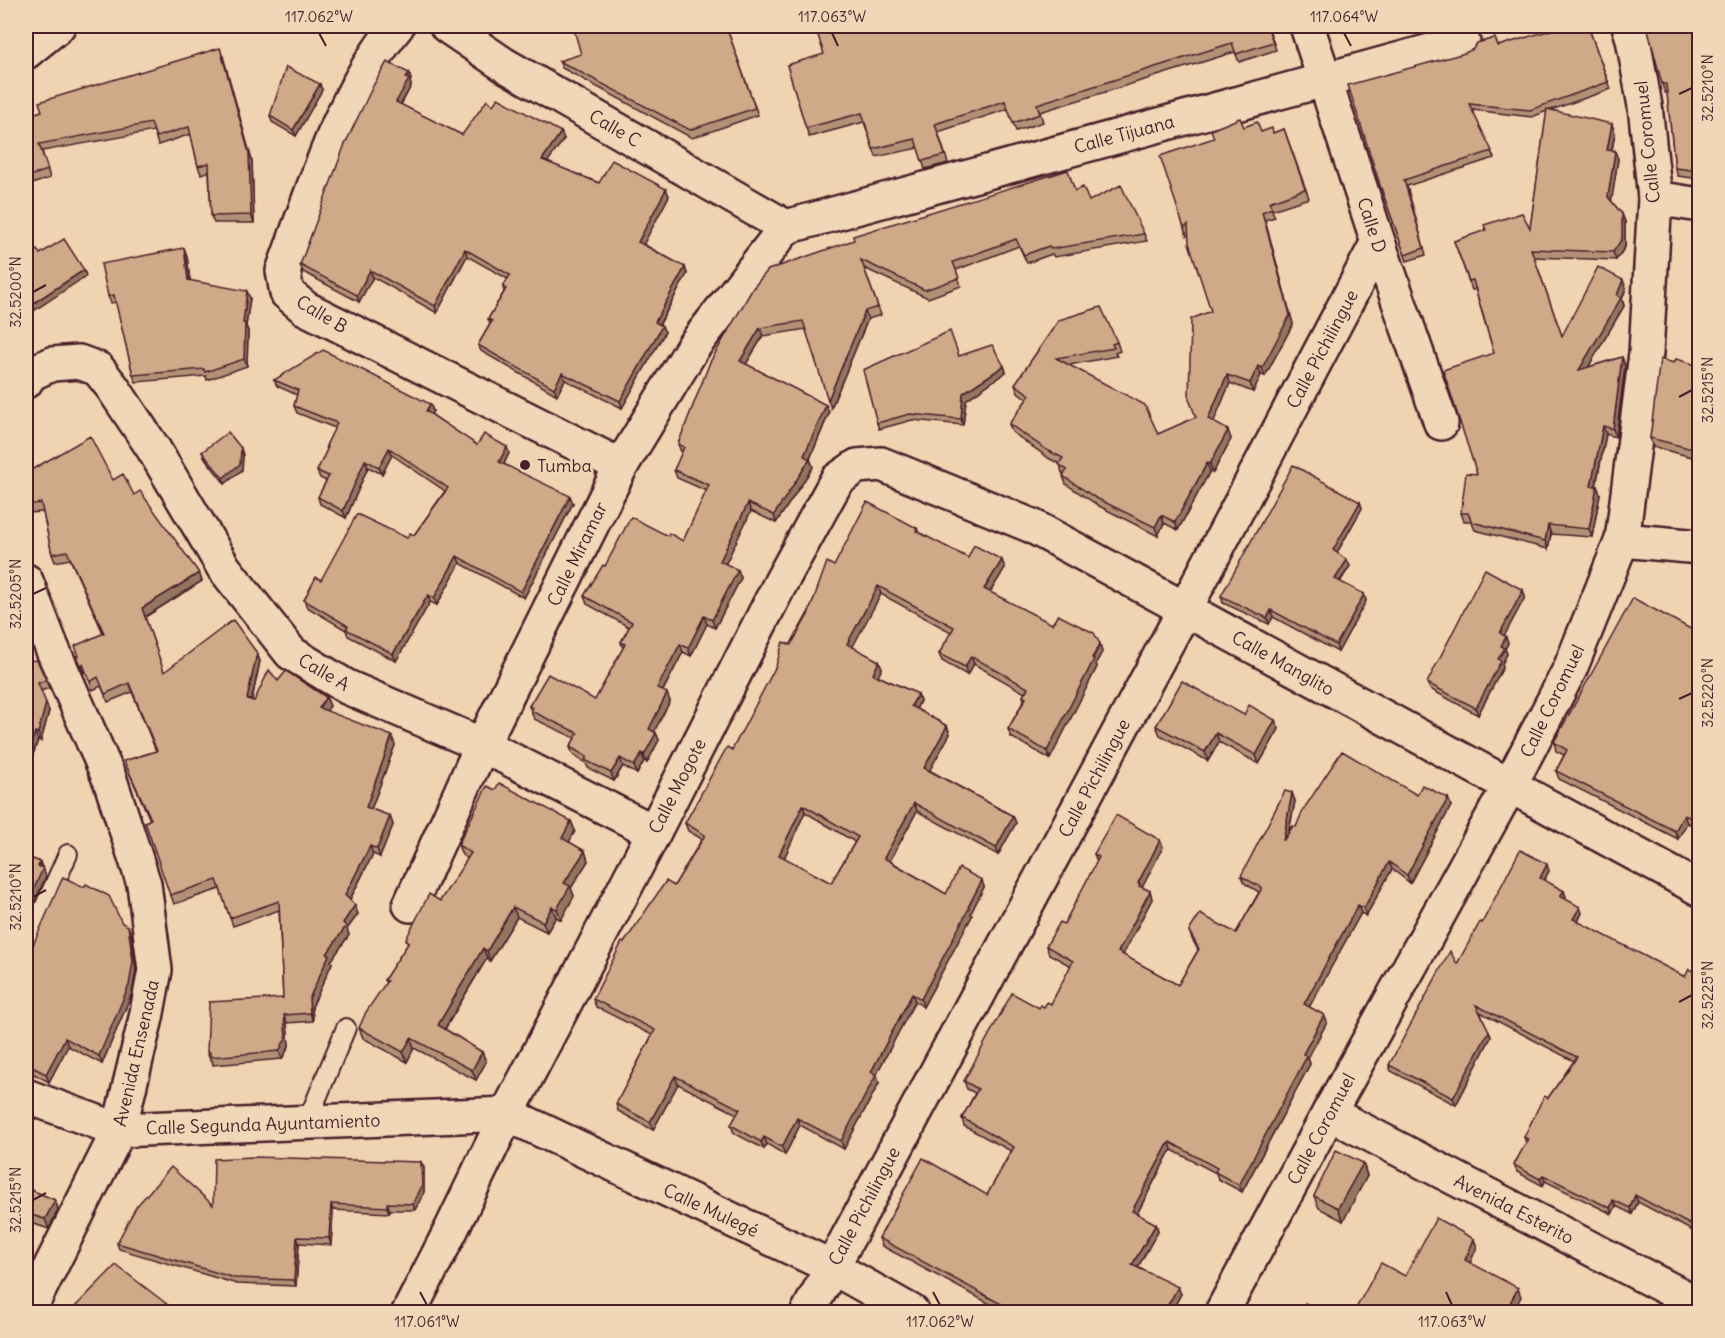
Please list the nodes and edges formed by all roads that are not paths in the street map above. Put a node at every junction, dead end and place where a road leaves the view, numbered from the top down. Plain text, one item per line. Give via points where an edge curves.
1 (58, 26) edge
2 (397, 26) edge
3 (447, 26) edge
4 (1307, 26) edge
5 (1629, 26) edge
6 (1462, 42) dead end
7 (26, 52) edge
8 (1324, 80) junction
9 (1655, 198) junction
10 (1700, 205) edge
11 (786, 227) junction
12 (1378, 242) junction
13 (26, 381) edge
14 (1441, 423) dead end
15 (621, 466) junction
16 (857, 466) joint
17 (1622, 540) junction
18 (1700, 547) edge
19 (26, 581) edge
20 (1185, 609) junction
21 (482, 745) junction
22 (1509, 787) junction
23 (654, 832) junction
24 (68, 854) dead end
25 (1700, 889) edge
26 (410, 904) dead end
27 (26, 948) edge
28 (346, 1028) dead end
29 (26, 1096) edge
30 (1329, 1113) junction
31 (507, 1114) junction
32 (307, 1122) junction
33 (119, 1130) junction
34 (832, 1268) junction
35 (1700, 1305) edge
36 (28, 1312) edge
37 (409, 1312) edge
38 (808, 1312) edge
39 (912, 1312) edge
40 (1222, 1312) edge

1 - 7 street
2 - 15 street, Calle B via 383,42 335,133 283,271 287,292 305,308
3 - 11 street, Calle C via 503,64
4 - 8 street, Calle D
5 - 9 street, Calle Coromuel via 1646,106
6 - 8 street, Calle Tijuana
8 - 11 street, Calle Tijuana
8 - 12 street, Calle D
9 - 10 street
9 - 17 street, Calle Coromuel via 1646,353
11 - 15 street, Calle Miramar via 693,347
12 - 14 street, Calle D
12 - 20 street, Calle Pichilingue
13 - 21 street, Calle A via 30,374 52,364 79,362 98,369 153,448 225,568 291,653 347,687
15 - 21 street, Calle Miramar
16 - 20 street, Calle Manglito via 881,464 1032,526
16 - 23 street, Calle Mogote via 837,480 775,592
17 - 18 street
17 - 22 street, Calle Coromuel via 1570,669
19 - 33 street, Avenida Ensenada via 110,780 144,884 154,970
20 - 22 street, Calle Manglito
20 - 34 street, Calle Pichilingue
21 - 23 street, Calle A
21 - 26 street, Calle Miramar
22 - 25 street, Calle Manglito
22 - 30 street, Calle Coromuel
23 - 31 street, Calle Mogote
24 - 27 lane
28 - 32 lane
29 - 33 street, Calle Segunda Ayuntamiento
30 - 35 street, Avenida Esterito
30 - 40 street, Calle Coromuel
31 - 32 street, Calle Segunda Ayuntamiento
31 - 34 street, Calle Mulegé
31 - 37 street, Calle Mogote
32 - 33 street, Calle Segunda Ayuntamiento
33 - 36 street, Avenida Ensenada
34 - 38 street, Calle Pichilingue
34 - 39 street, Calle Mulegé

